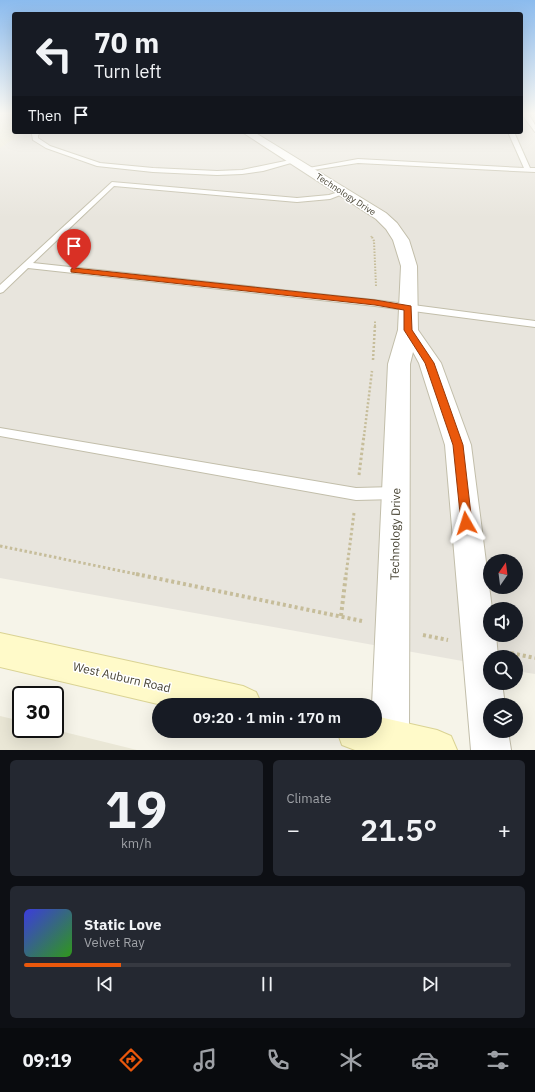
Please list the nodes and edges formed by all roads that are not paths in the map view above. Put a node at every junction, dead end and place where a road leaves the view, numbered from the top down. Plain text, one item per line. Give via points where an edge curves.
1 (51, 148) edge
2 (273, 148) edge
3 (518, 148) edge
4 (300, 165) junction
5 (528, 170) junction
6 (535, 170) edge
7 (345, 192) junction
8 (26, 265) junction
9 (0, 290) edge
10 (408, 319) junction
11 (535, 324) edge
12 (0, 432) edge
13 (396, 493) junction
14 (0, 650) edge
15 (213, 698) edge
16 (380, 698) edge
17 (382, 737) edge
18 (437, 750) edge
19 (491, 750) edge

1 - 4 lane via 99,165 217,173
2 - 4 street, Technology Drive
3 - 5 lane
4 - 5 lane via 358,161
4 - 7 street, Technology Drive
5 - 6 lane
7 - 8 lane via 330,197 297,200 112,184
7 - 10 street, Technology Drive via 381,216 392,226 401,240 409,266
8 - 9 lane
8 - 10 lane via 375,302
10 - 11 lane
10 - 13 street, Technology Drive via 398,364
10 - 19 street via 430,363 458,445
12 - 13 lane via 356,494
13 - 16 street, Technology Drive via 394,628
14 - 15 main road, West Auburn Road
17 - 18 main road

